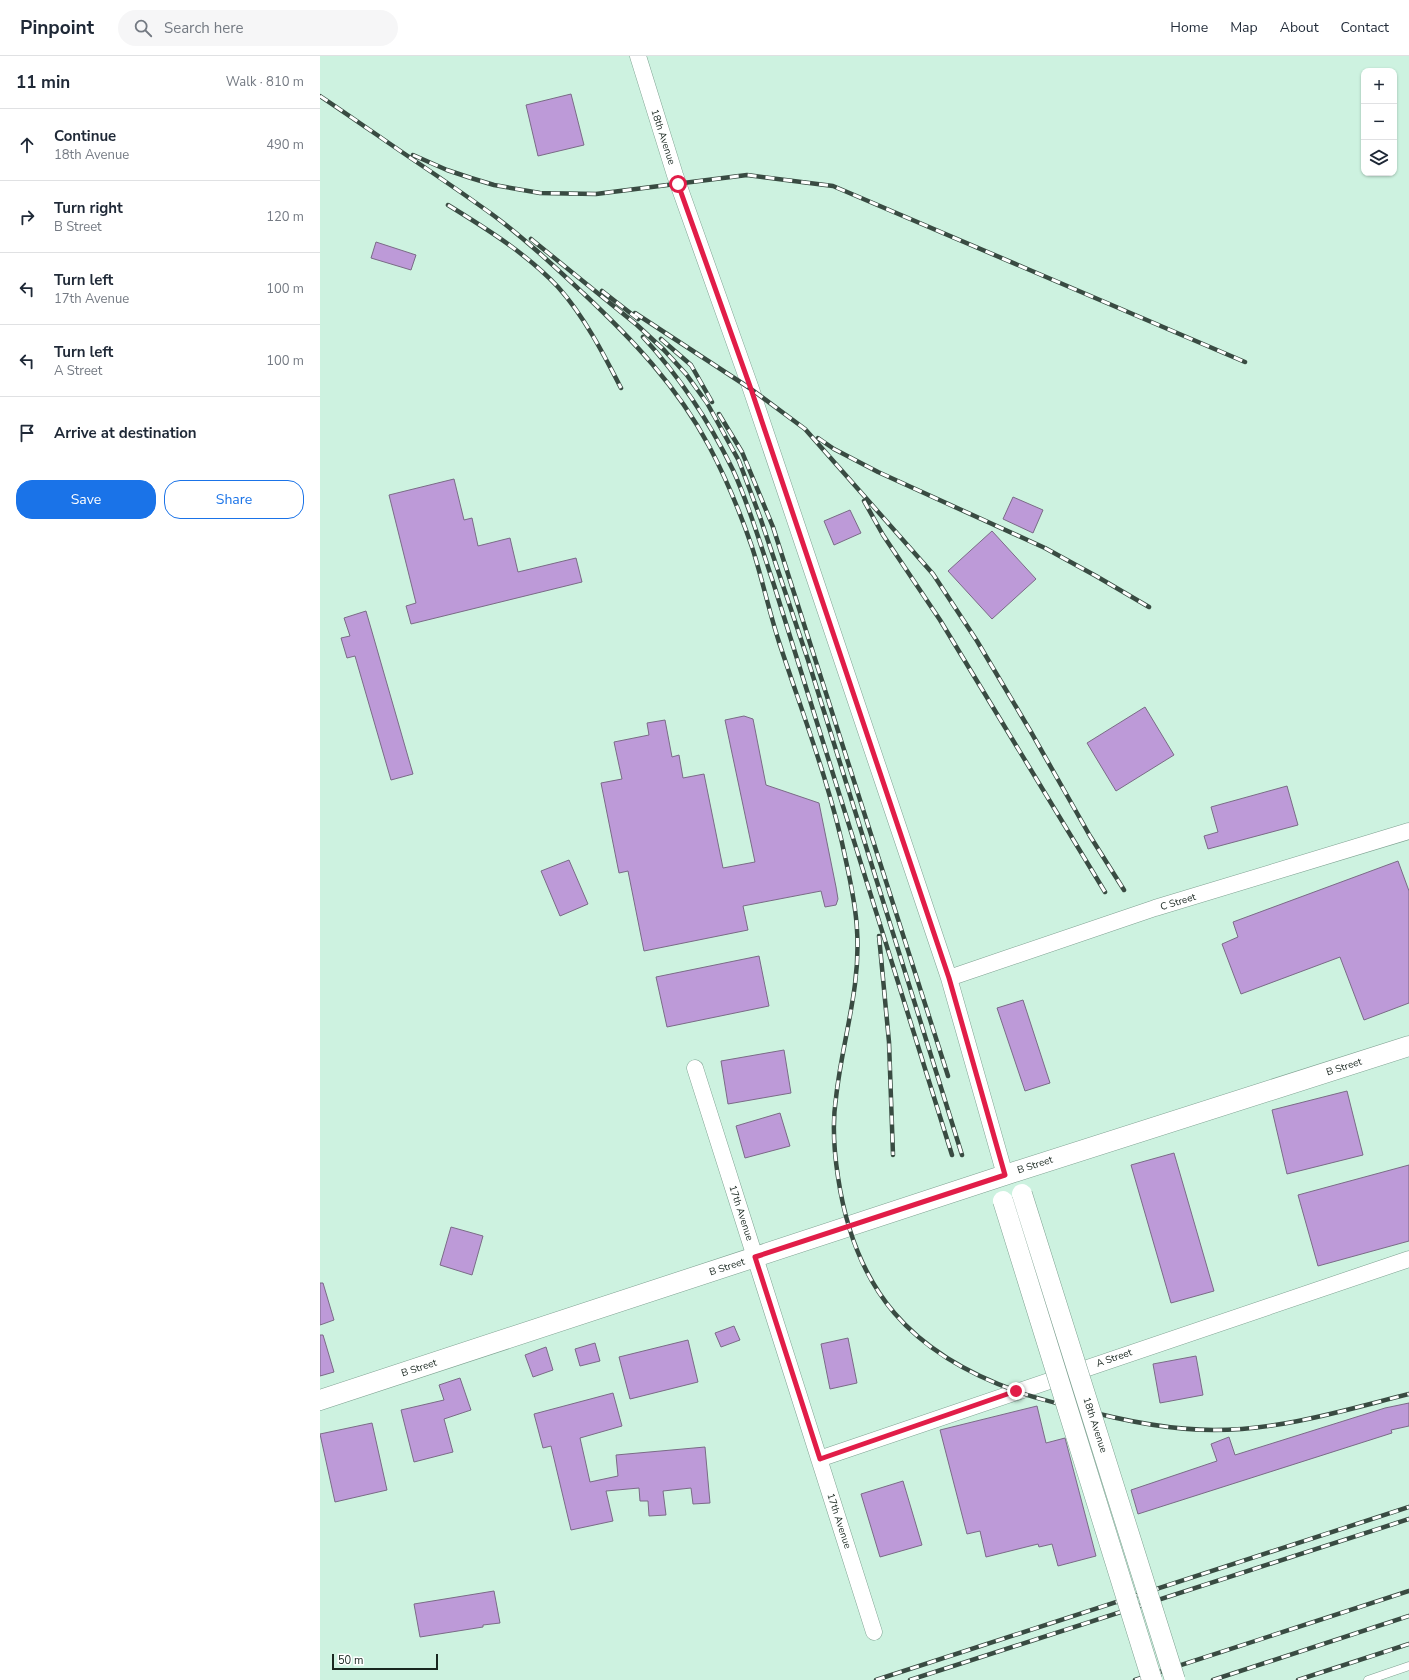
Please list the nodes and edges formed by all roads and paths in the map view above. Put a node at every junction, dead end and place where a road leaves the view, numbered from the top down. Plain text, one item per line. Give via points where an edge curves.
1 (638, 56) edge
2 (1409, 831) edge
3 (949, 978) junction
4 (1409, 1046) edge
5 (695, 1068) dead end
6 (1005, 1175) junction
7 (755, 1257) junction
8 (1409, 1259) edge
9 (320, 1400) edge
10 (820, 1459) junction
11 (874, 1632) dead end
12 (1409, 1666) edge
13 (1152, 1680) edge
14 (1175, 1680) edge
15 (1368, 1680) edge

1 - 3 street, 18th Avenue via 675,175 754,397
2 - 3 street, C Street via 1155,908
3 - 6 street, 18th Avenue
4 - 6 street, B Street
5 - 7 street, 17th Avenue
6 - 7 street, B Street
6 - 13 street, 18th Avenue, bridge via 1003,1201
6 - 14 street, 18th Avenue, bridge via 1022,1194
7 - 9 street, B Street
7 - 10 street, 17th Avenue
8 - 10 street, A Street
10 - 11 street, 17th Avenue
12 - 15 lane

